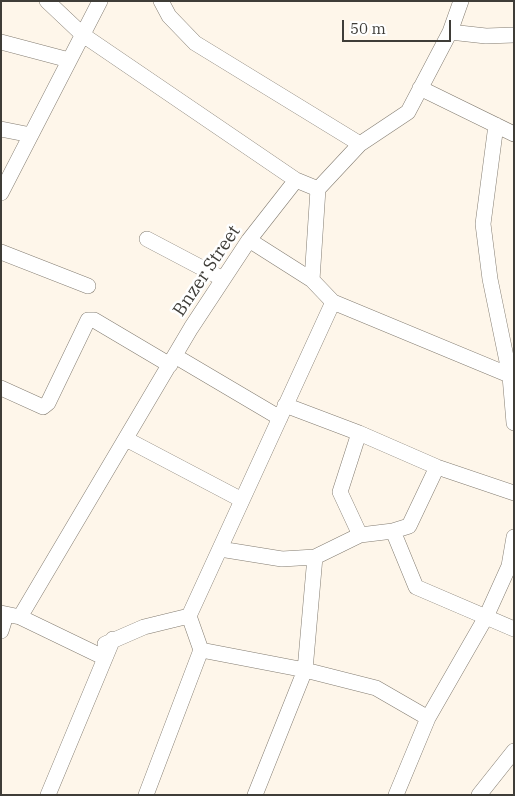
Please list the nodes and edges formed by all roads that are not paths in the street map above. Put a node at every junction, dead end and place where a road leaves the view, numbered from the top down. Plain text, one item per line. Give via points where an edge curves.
1 (47, 1) edge
2 (100, 1) edge
3 (161, 1) edge
4 (461, 1) edge
5 (450, 32) junction
6 (514, 34) edge
7 (83, 35) junction
8 (1, 42) edge
9 (69, 60) junction
10 (420, 88) junction
11 (496, 125) junction
12 (1, 129) edge
13 (514, 134) edge
14 (32, 135) junction
15 (360, 144) junction
16 (296, 180) junction
17 (318, 190) junction
18 (1, 193) edge
19 (146, 239) dead end
20 (249, 240) junction
21 (1, 252) edge
22 (223, 279) junction
23 (312, 280) junction
24 (88, 286) dead end
25 (333, 302) junction
26 (173, 360) junction
27 (512, 377) edge
28 (1, 388) edge
29 (282, 412) junction
30 (514, 423) edge
31 (359, 433) junction
32 (126, 439) junction
33 (437, 466) junction
34 (514, 493) edge
35 (242, 500) junction
36 (393, 531) junction
37 (360, 535) junction
38 (514, 537) edge
39 (220, 548) junction
40 (315, 557) junction
41 (9, 615) edge
42 (189, 616) junction
43 (486, 617) junction
44 (514, 629) edge
45 (1, 632) edge
46 (201, 650) junction
47 (99, 654) junction
48 (305, 670) junction
49 (428, 718) junction
50 (514, 751) edge
51 (48, 795) edge
52 (146, 795) edge
53 (256, 795) edge
54 (396, 795) edge
55 (479, 795) edge

1 - 7 street
2 - 7 street
3 - 15 street via 169,16 195,43
4 - 5 street
5 - 6 street via 486,36
5 - 10 street
7 - 9 street
7 - 16 street
8 - 9 street
9 - 14 street
10 - 11 street
10 - 15 street via 408,112
11 - 13 street
11 - 27 street via 483,224 490,279
12 - 14 street
14 - 18 street
15 - 17 street
16 - 17 street
16 - 20 street, Bnzer Street
17 - 23 street
19 - 22 street
20 - 22 street, Bnzer Street
20 - 23 street
21 - 24 street
22 - 26 street, Bnzer Street
23 - 25 street
25 - 27 street
25 - 29 street
26 - 28 street via 94,320 88,320 48,403 43,407
26 - 29 street
26 - 32 street, Bnzer Street
27 - 30 street
29 - 31 street
29 - 35 street
31 - 33 street
31 - 37 street via 340,492
32 - 35 street
32 - 41 street, Bnzer Street
33 - 34 street
33 - 36 street via 409,526
35 - 39 street
36 - 37 street
36 - 43 street via 416,587
37 - 40 street
38 - 43 street via 509,566
39 - 40 street via 282,559
39 - 42 street
40 - 48 street
41 - 45 street, Bnzer Street
41 - 47 street
42 - 46 street
42 - 47 street via 113,639
43 - 44 street
43 - 49 street
46 - 48 street
46 - 52 street
47 - 51 street
48 - 49 street via 376,688
48 - 53 street
49 - 54 street
50 - 55 street

